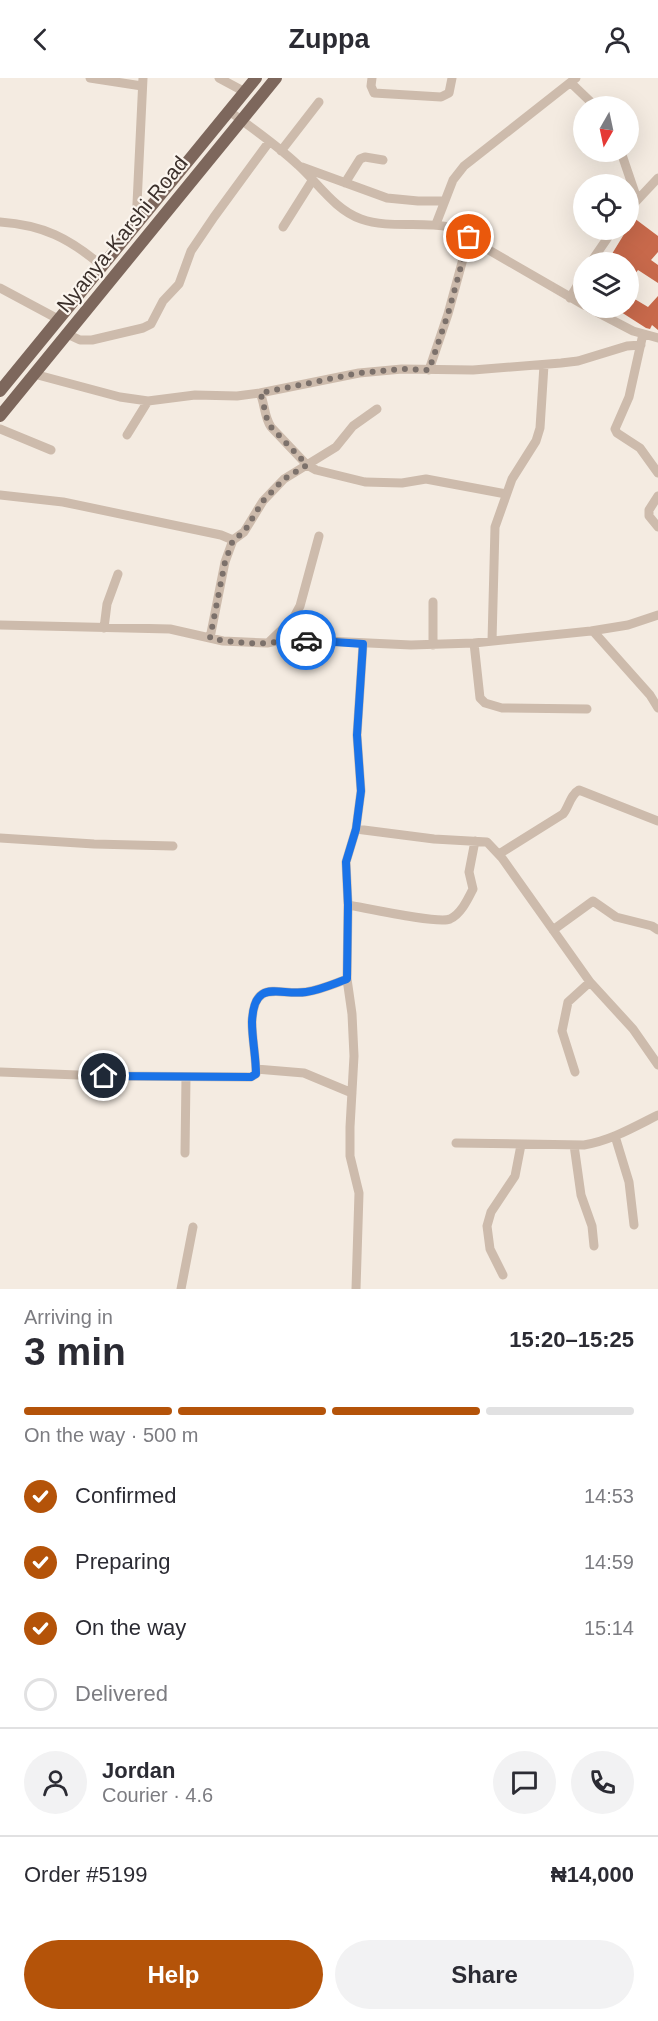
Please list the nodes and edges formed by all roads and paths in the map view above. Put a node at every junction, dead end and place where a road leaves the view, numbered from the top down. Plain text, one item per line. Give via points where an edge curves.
1 (90, 78) edge
2 (219, 78) edge
3 (256, 78) edge
4 (276, 78) edge
5 (372, 78) edge
6 (452, 78) edge
7 (574, 80) edge
8 (142, 82) edge
9 (244, 92) junction
10 (586, 96) edge
11 (319, 102) dead end
12 (229, 111) junction
13 (241, 120) junction
14 (269, 141) junction
15 (282, 151) junction
16 (383, 160) dead end
17 (300, 167) junction
18 (658, 178) edge
19 (312, 181) junction
20 (345, 183) junction
21 (639, 197) edge
22 (444, 201) junction
23 (0, 222) edge
24 (436, 224) junction
25 (136, 226) junction
26 (283, 227) dead end
27 (469, 237) junction
28 (102, 266) junction
29 (0, 288) edge
30 (573, 293) edge
31 (570, 298) junction
32 (573, 299) edge
33 (610, 318) edge
34 (58, 319) junction
35 (66, 334) junction
36 (643, 334) junction
37 (658, 338) edge
38 (641, 345) junction
39 (544, 365) junction
40 (429, 370) junction
41 (34, 374) junction
42 (0, 391) edge
43 (260, 393) junction
44 (148, 401) junction
45 (377, 409) dead end
46 (0, 416) edge
47 (0, 429) edge
48 (127, 435) dead end
49 (51, 450) dead end
50 (307, 465) junction
51 (658, 473) edge
52 (506, 494) junction
53 (0, 495) edge
54 (658, 496) edge
55 (658, 526) edge
56 (319, 536) dead end
57 (233, 540) junction
58 (118, 574) dead end
59 (433, 602) dead end
60 (658, 615) edge
61 (0, 625) edge
62 (104, 628) junction
63 (593, 631) junction
64 (210, 638) junction
65 (492, 641) junction
66 (267, 643) junction
67 (474, 643) junction
68 (363, 644) junction
69 (433, 645) junction
70 (658, 708) edge
71 (587, 709) dead end
72 (658, 821) edge
73 (356, 829) junction
74 (0, 838) edge
75 (475, 841) junction
76 (173, 846) dead end
77 (499, 854) junction
78 (348, 905) junction
79 (553, 930) junction
80 (658, 930) edge
81 (347, 979) junction
82 (590, 982) junction
83 (658, 1065) edge
84 (256, 1069) junction
85 (0, 1072) edge
86 (575, 1072) dead end
87 (186, 1077) junction
88 (352, 1094) junction
89 (658, 1115) edge
90 (615, 1136) junction
91 (456, 1143) dead end
92 (522, 1145) junction
93 (574, 1145) junction
94 (185, 1153) dead end
95 (634, 1225) dead end
96 (193, 1227) dead end
97 (594, 1246) dead end
98 (503, 1275) dead end
99 (181, 1289) edge
100 (356, 1289) edge

1 - 8 street
2 - 9 street
3 - 9 main road, Nyanya-Karshi Road
4 - 13 main road, Nyanya-Karshi Road
5 - 6 street via 370,86 374,93 441,97 449,93
7 - 10 street
7 - 22 street via 472,159 453,180
8 - 25 street
9 - 12 main road, Nyanya-Karshi Road
11 - 15 street
12 - 13 street
12 - 25 main road, Nyanya-Karshi Road
13 - 14 street
13 - 35 main road, Nyanya-Karshi Road
14 - 15 street
14 - 35 street via 191,251 179,284 150,324 92,340
15 - 17 street
16 - 20 street via 360,159
17 - 19 street
17 - 20 street
18 - 21 street
19 - 24 street via 358,218
19 - 26 street
20 - 22 street via 387,198
22 - 24 street
23 - 28 street via 53,232
24 - 27 street
25 - 28 main road, Nyanya-Karshi Road
27 - 31 street
27 - 40 street
28 - 34 main road, Nyanya-Karshi Road
29 - 34 street
30 - 31 street
31 - 32 street
33 - 36 street
34 - 42 main road, Nyanya-Karshi Road
35 - 41 main road, Nyanya-Karshi Road
36 - 37 street
36 - 38 street
38 - 39 street
38 - 51 street via 629,397 615,429 640,448
39 - 40 street
39 - 52 street via 540,428
40 - 43 street via 359,373
41 - 44 street
41 - 46 main road, Nyanya-Karshi Road
43 - 44 street
43 - 50 street via 266,420
44 - 48 street
45 - 50 street via 353,426 336,447
47 - 49 street
50 - 52 street via 365,482 426,479
50 - 57 street via 284,479 263,501 244,532
52 - 65 street via 493,539
53 - 57 street via 63,502
54 - 55 street via 649,516
56 - 66 street via 294,620
57 - 64 street
58 - 62 street via 107,604
59 - 69 street
60 - 63 street
61 - 62 street
62 - 64 street via 170,629
63 - 65 street
63 - 70 street
64 - 66 street
65 - 67 street
66 - 68 street via 285,639
67 - 69 street
67 - 71 street via 480,698 485,703 502,708
68 - 69 street
68 - 73 street via 357,735 361,791
72 - 77 street via 579,790 563,814
73 - 75 street
73 - 78 street via 346,862
74 - 76 street
75 - 77 street via 487,842
75 - 78 street via 469,872 473,889 452,918 444,921
77 - 79 street
78 - 81 street
79 - 80 street via 593,901 616,917
79 - 82 street
81 - 84 street via 316,991 276,990 258,998 252,1025
81 - 88 street via 354,1056
82 - 83 street via 627,1022
82 - 86 street via 568,1002 562,1030
84 - 87 street via 251,1077
84 - 88 street via 304,1073
85 - 87 street
87 - 94 street
88 - 100 street via 350,1156 359,1193
89 - 90 street
90 - 93 street via 599,1143
90 - 95 street via 629,1182
91 - 92 street
92 - 93 street
92 - 98 street via 515,1176 487,1226 490,1249
93 - 97 street
96 - 99 street

